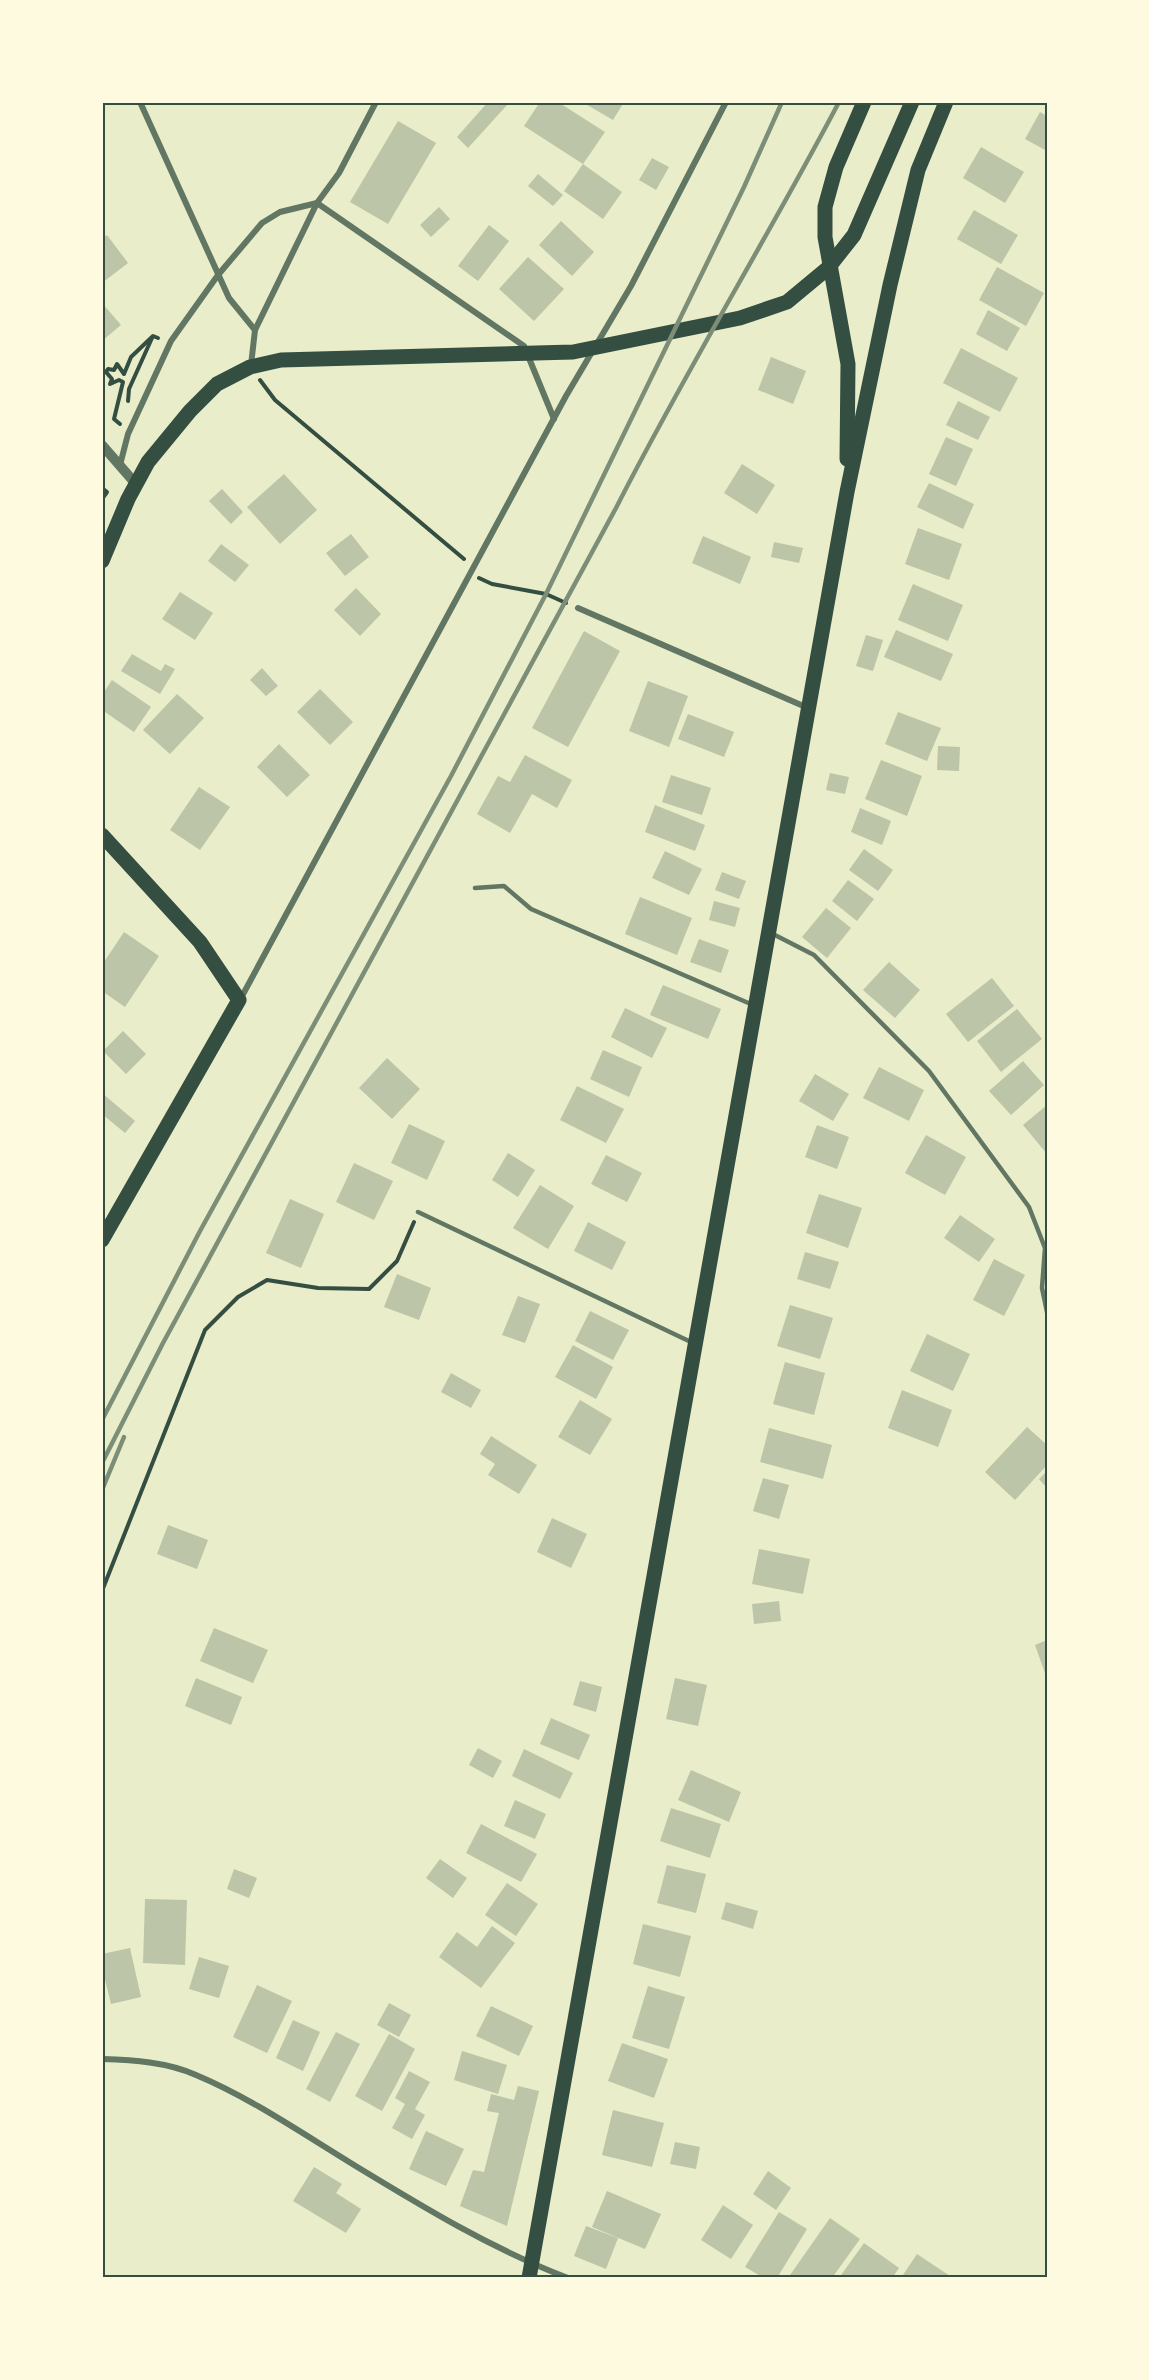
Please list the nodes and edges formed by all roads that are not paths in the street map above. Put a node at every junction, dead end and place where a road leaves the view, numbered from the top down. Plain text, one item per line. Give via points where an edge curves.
1 (140, 102) edge
2 (376, 102) edge
3 (726, 102) edge
4 (864, 102) edge
5 (912, 102) edge
6 (946, 102) edge
7 (317, 203) junction
8 (218, 275) junction
9 (255, 330) junction
10 (250, 367) junction
11 (554, 419) junction
12 (102, 445) edge
13 (120, 465) junction
14 (135, 483) junction
15 (847, 492) junction
16 (102, 561) edge
17 (578, 608) road end
18 (809, 708) junction
19 (102, 835) edge
20 (475, 888) dead end
21 (769, 932) junction
22 (239, 1000) junction
23 (756, 1006) junction
24 (418, 1212) road end
25 (102, 1240) edge
26 (1047, 1312) edge
27 (695, 1344) junction
28 (102, 2059) edge
29 (530, 2271) edge
30 (568, 2278) edge

1 - 8 street
2 - 7 street via 339,173
3 - 11 street via 631,286
4 - 15 main road via 836,167 825,207 825,237 848,364
5 - 10 main road via 854,235 828,268 787,302 740,318 573,352 281,360
6 - 15 main road via 918,170
7 - 8 street via 280,212 262,223
7 - 9 street
7 - 11 street via 524,345
8 - 9 street via 229,298
8 - 13 street via 171,341 128,434
9 - 10 street
10 - 14 main road via 217,384 190,411
11 - 22 street
12 - 13 street
13 - 14 street
14 - 16 main road
15 - 18 main road
17 - 18 street
18 - 21 main road
19 - 22 main road via 200,942
20 - 23 lane via 504,886 531,909
21 - 23 main road
21 - 26 lane via 814,955 929,1071 1029,1207 1045,1248 1042,1288
22 - 25 main road
23 - 27 main road
24 - 27 lane
27 - 29 main road
28 - 29 street via 138,2060 195,2074 275,2117
29 - 30 street

